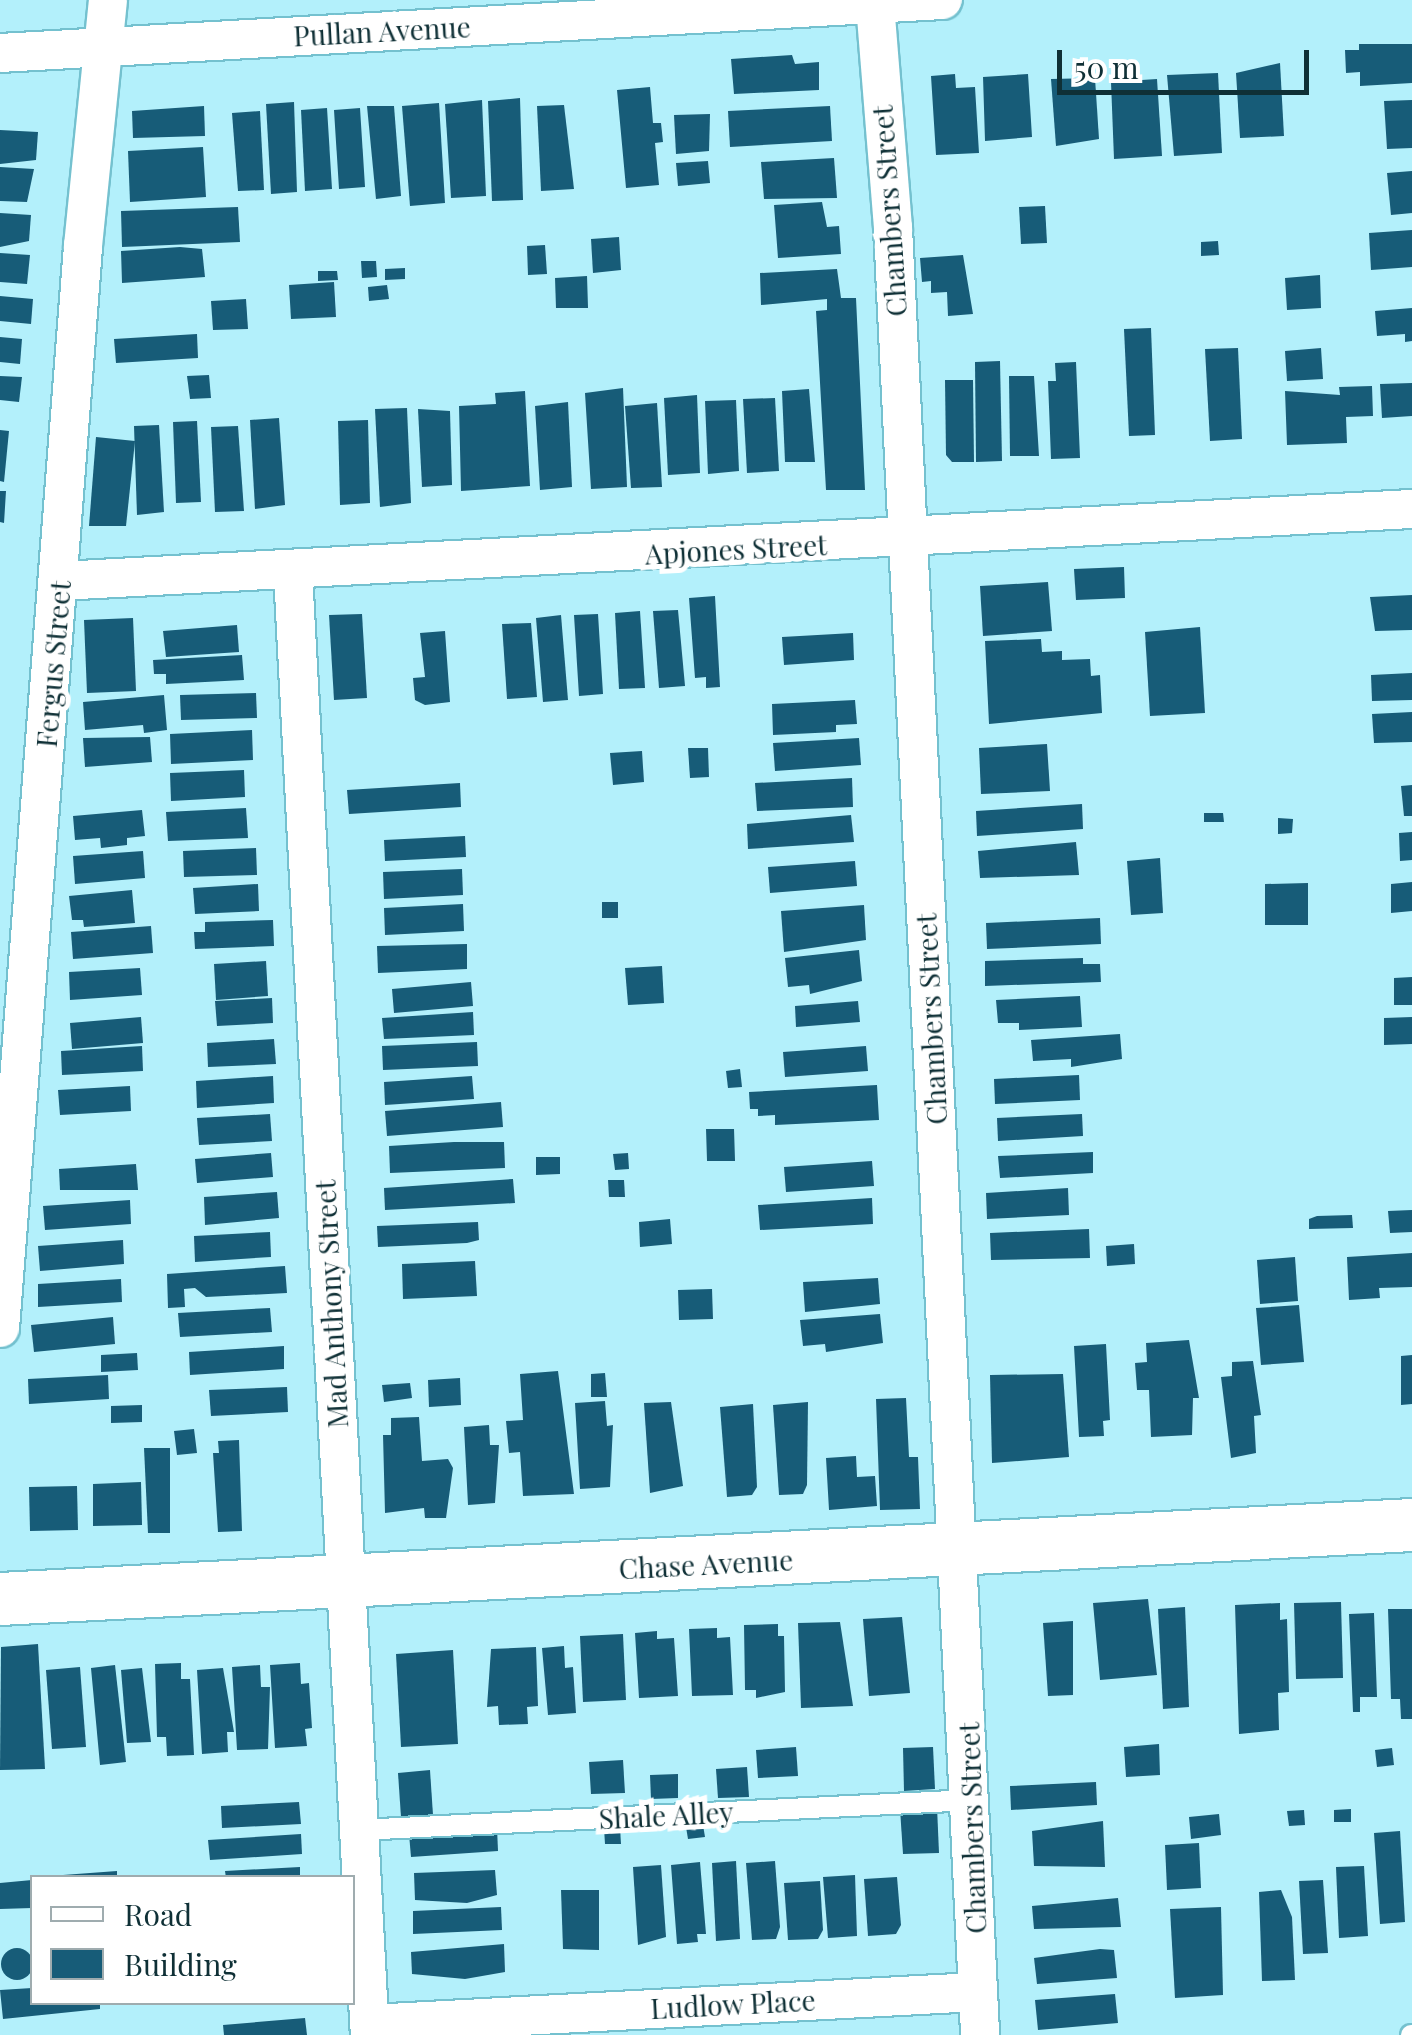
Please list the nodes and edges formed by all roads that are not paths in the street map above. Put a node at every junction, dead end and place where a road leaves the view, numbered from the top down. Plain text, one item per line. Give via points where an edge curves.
1 (108, 0) edge
2 (943, 0) edge
3 (874, 4) junction
4 (103, 46) junction
5 (0, 52) edge
6 (1412, 509) edge
7 (904, 540) junction
8 (293, 573) junction
9 (60, 581) junction
10 (0, 1328) edge
11 (1412, 1526) edge
12 (961, 1550) junction
13 (346, 1584) junction
14 (0, 1599) edge
15 (973, 1800) junction
16 (359, 1830) junction
17 (977, 1992) junction
18 (568, 2024) edge
19 (370, 2030) edge
20 (980, 2035) edge

1 - 4 street, Fergus Street
2 - 3 street, Pullan Avenue
3 - 4 street, Pullan Avenue
3 - 7 street, Chambers Street via 893,228
4 - 5 street, Pullan Avenue
4 - 9 street, Fergus Street
6 - 7 street, Apjones Street
7 - 8 street, Apjones Street
7 - 12 street, Chambers Street
8 - 9 street, Apjones Street
8 - 13 street, Mad Anthony Street
9 - 10 street, Fergus Street
11 - 12 street, Chase Avenue
12 - 13 street, Chase Avenue
12 - 15 street, Chambers Street
13 - 14 street, Chase Avenue
13 - 16 street, Mad Anthony Street
15 - 16 lane, Shale Alley
15 - 17 street, Chambers Street
16 - 19 street, Mad Anthony Street
17 - 18 street, Ludlow Place
17 - 20 street, Chambers Street
18 - 19 street, Ludlow Place

